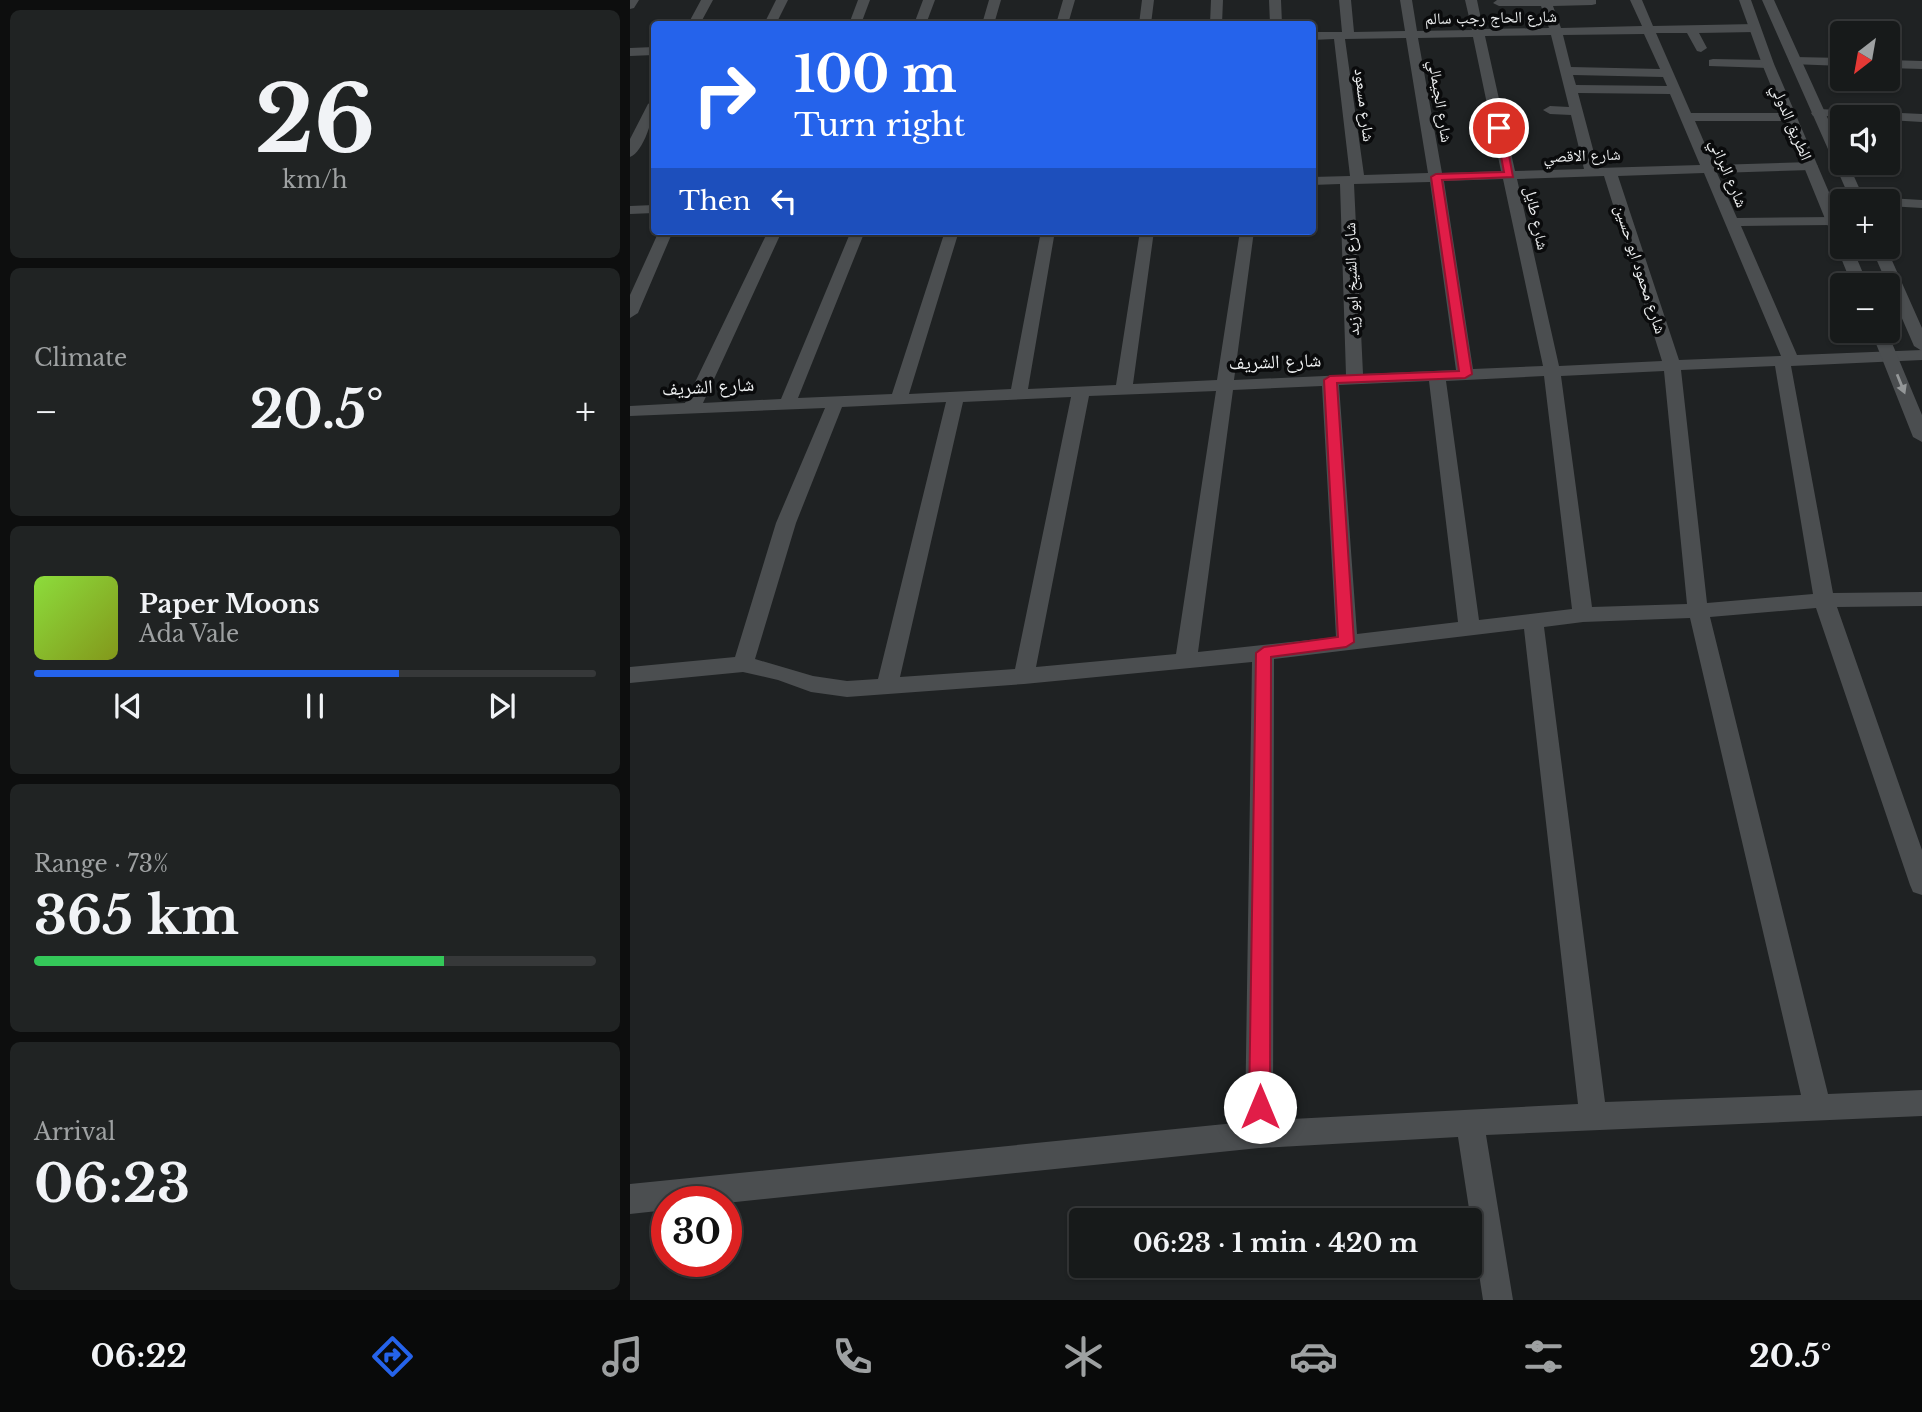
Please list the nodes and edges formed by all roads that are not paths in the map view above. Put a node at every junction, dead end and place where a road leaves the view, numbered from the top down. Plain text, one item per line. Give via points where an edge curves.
1 (634, 0) edge
2 (707, 0) edge
3 (782, 0) edge
4 (864, 0) edge
5 (929, 0) edge
6 (995, 0) edge
7 (1069, 0) edge
8 (1148, 0) edge
9 (1217, 0) edge
10 (1275, 0) edge
11 (1345, 0) edge
12 (1406, 0) edge
13 (1471, 0) edge
14 (1636, 0) edge
15 (1745, 0) edge
16 (1768, 0) edge
17 (1545, 1) edge
18 (1592, 2) dead end
19 (1499, 3) dead end
20 (630, 6) edge
21 (696, 21) edge
22 (772, 21) edge
23 (857, 21) edge
24 (921, 21) edge
25 (989, 21) edge
26 (1063, 21) edge
27 (1145, 21) edge
28 (1216, 21) edge
29 (1276, 21) edge
30 (1778, 23) junction
31 (1754, 25) junction
32 (1691, 29) junction
33 (1648, 30) junction
34 (1556, 31) junction
35 (1477, 33) junction
36 (1413, 34) junction
37 (1343, 35) junction
38 (1316, 36) edge
39 (1701, 48) dead end
40 (651, 51) edge
41 (630, 52) edge
42 (1795, 61) junction
43 (1830, 62) edge
44 (1713, 63) dead end
45 (1768, 64) junction
46 (1900, 64) edge
47 (1922, 65) edge
48 (1566, 71) junction
49 (1667, 73) junction
50 (1570, 89) junction
51 (1675, 90) junction
52 (651, 110) edge
53 (1550, 110) dead end
54 (1575, 111) junction
55 (1818, 113) junction
56 (1686, 117) junction
57 (1791, 117) junction
58 (1922, 118) edge
59 (630, 153) edge
60 (1709, 169) junction
61 (1813, 171) junction
62 (1592, 172) junction
63 (1610, 172) junction
64 (1510, 175) junction
65 (1436, 177) junction
66 (1847, 178) junction
67 (1352, 179) junction
68 (1316, 181) edge
69 (1852, 189) edge
70 (1900, 203) edge
71 (1922, 204) edge
72 (651, 209) edge
73 (630, 210) edge
74 (1830, 214) edge
75 (1830, 221) edge
76 (1731, 222) junction
77 (664, 235) edge
78 (773, 235) edge
79 (856, 235) edge
80 (951, 235) edge
81 (1047, 235) edge
82 (1146, 235) edge
83 (1246, 235) edge
84 (1883, 259) edge
85 (630, 313) edge
86 (1884, 343) edge
87 (1922, 346) edge
88 (1922, 355) edge
89 (1890, 356) junction
90 (1786, 360) junction
91 (1672, 365) junction
92 (1552, 370) junction
93 (1465, 374) junction
94 (1437, 375) junction
95 (1355, 379) junction
96 (1330, 380) junction
97 (1227, 384) junction
98 (1124, 389) junction
99 (1081, 391) junction
100 (1019, 393) junction
101 (956, 396) junction
102 (899, 398) junction
103 (835, 401) junction
104 (788, 403) junction
105 (692, 408) junction
106 (630, 411) edge
107 (1922, 437) edge
108 (1922, 599) edge
109 (1824, 600) junction
110 (1698, 611) junction
111 (1583, 615) junction
112 (1533, 620) junction
113 (1469, 626) junction
114 (1346, 642) junction
115 (1264, 653) junction
116 (1186, 660) junction
117 (743, 664) junction
118 (630, 675) edge
119 (1024, 676) junction
120 (887, 685) junction
121 (1922, 885) edge
122 (1922, 1103) edge
123 (1818, 1109) junction
124 (1593, 1116) junction
125 (1470, 1123) junction
126 (1259, 1134) junction
127 (630, 1199) edge
128 (1498, 1300) edge

1 - 20 street
2 - 21 street
3 - 22 street
4 - 23 street
5 - 24 street
6 - 25 street
7 - 26 street
8 - 27 street
9 - 28 street
10 - 29 street
11 - 37 street, شارع مسعود
12 - 36 street, شارع الجيمالي
13 - 35 street, شارع طايل
14 - 33 street, شارع البراني
15 - 31 street, الطريق الدولي
16 - 30 street, الطريق الدولي
17 - 18 street
17 - 19 street
17 - 34 street
30 - 31 street, شارع الحاج رجب سالم
30 - 42 street, الطريق الدولي
31 - 32 street, شارع الحاج رجب سالم
31 - 45 street, الطريق الدولي
32 - 33 street, شارع الحاج رجب سالم
32 - 39 street
33 - 34 street, شارع الحاج رجب سالم
33 - 49 street, شارع البراني
34 - 35 street, شارع الحاج رجب سالم
34 - 48 street
35 - 36 street, شارع الحاج رجب سالم
35 - 64 street, شارع طايل
36 - 37 street, شارع الحاج رجب سالم
36 - 65 street, شارع الجيمالي
37 - 38 street, شارع الحاج رجب سالم
37 - 67 street, شارع مسعود
40 - 41 street
42 - 43 street
42 - 55 street, الطريق الدولي
44 - 45 street
45 - 57 street, الطريق الدولي
46 - 47 street
48 - 49 street
48 - 50 street
49 - 51 street, شارع البراني
50 - 51 street
50 - 54 street
51 - 56 street, شارع البراني
52 - 59 street
53 - 54 street
54 - 62 street
55 - 58 street
55 - 66 street, الطريق الدولي
56 - 57 street
56 - 60 street, شارع البراني
57 - 61 street, الطريق الدولي
60 - 61 street, شارع الاقصي
60 - 63 street, شارع الاقصي
60 - 76 street, شارع البراني
61 - 66 street, شارع الاقصي
61 - 74 street, الطريق الدولي
62 - 63 street, شارع الاقصي
62 - 64 street, شارع الاقصي
63 - 91 street, شارع محمود ابو حسين
64 - 65 street, شارع الاقصي
64 - 92 street, شارع طايل
65 - 67 street, شارع الاقصي
65 - 93 street, شارع الجيمالي
66 - 69 street, الطريق الدولي
67 - 68 street, شارع الاقصي
67 - 95 street, شارع الشيخ ابو زيد
70 - 71 street
72 - 73 street
75 - 76 street
76 - 90 street, شارع البراني
77 - 85 street
78 - 105 street
79 - 104 street
80 - 102 street
81 - 100 street
82 - 98 street
83 - 97 street
84 - 87 street
86 - 89 street
88 - 89 street, شارع الشريف
89 - 90 street, شارع الشريف
89 -> 107 street
90 - 91 street, شارع الشريف
90 - 109 street, شارع البراني
91 - 92 street, شارع الشريف
91 - 110 street, شارع محمود ابو حسين
92 - 93 street, شارع الشريف
92 - 111 street, شارع طايل
93 - 94 street, شارع الشريف
94 - 95 street, شارع الشريف
94 - 113 street
95 - 96 street, شارع الشريف
96 - 97 street, شارع الشريف
96 - 114 street
97 - 98 street, شارع الشريف
97 - 116 street
98 - 99 street, شارع الشريف
99 - 100 street, شارع الشريف
99 - 119 street
100 - 101 street, شارع الشريف
101 - 102 street, شارع الشريف
101 - 120 street
102 - 103 street, شارع الشريف
103 - 104 street, شارع الشريف
103 - 117 street via 786,523
104 - 105 street, شارع الشريف
105 - 106 street, شارع الشريف
108 - 109 street
109 - 110 street
109 - 121 street, شارع البراني
110 - 111 street
110 - 123 street, شارع محمود ابو حسين
111 - 112 street
112 - 113 street
112 - 124 street
113 - 114 street
114 - 115 street
115 - 116 street
115 - 126 street
116 - 119 street
117 - 118 street
117 - 120 street via 811,684 847,689
119 - 120 street
122 - 123 street
123 - 124 street
124 - 125 street
125 - 126 street
125 - 128 street
126 - 127 street

